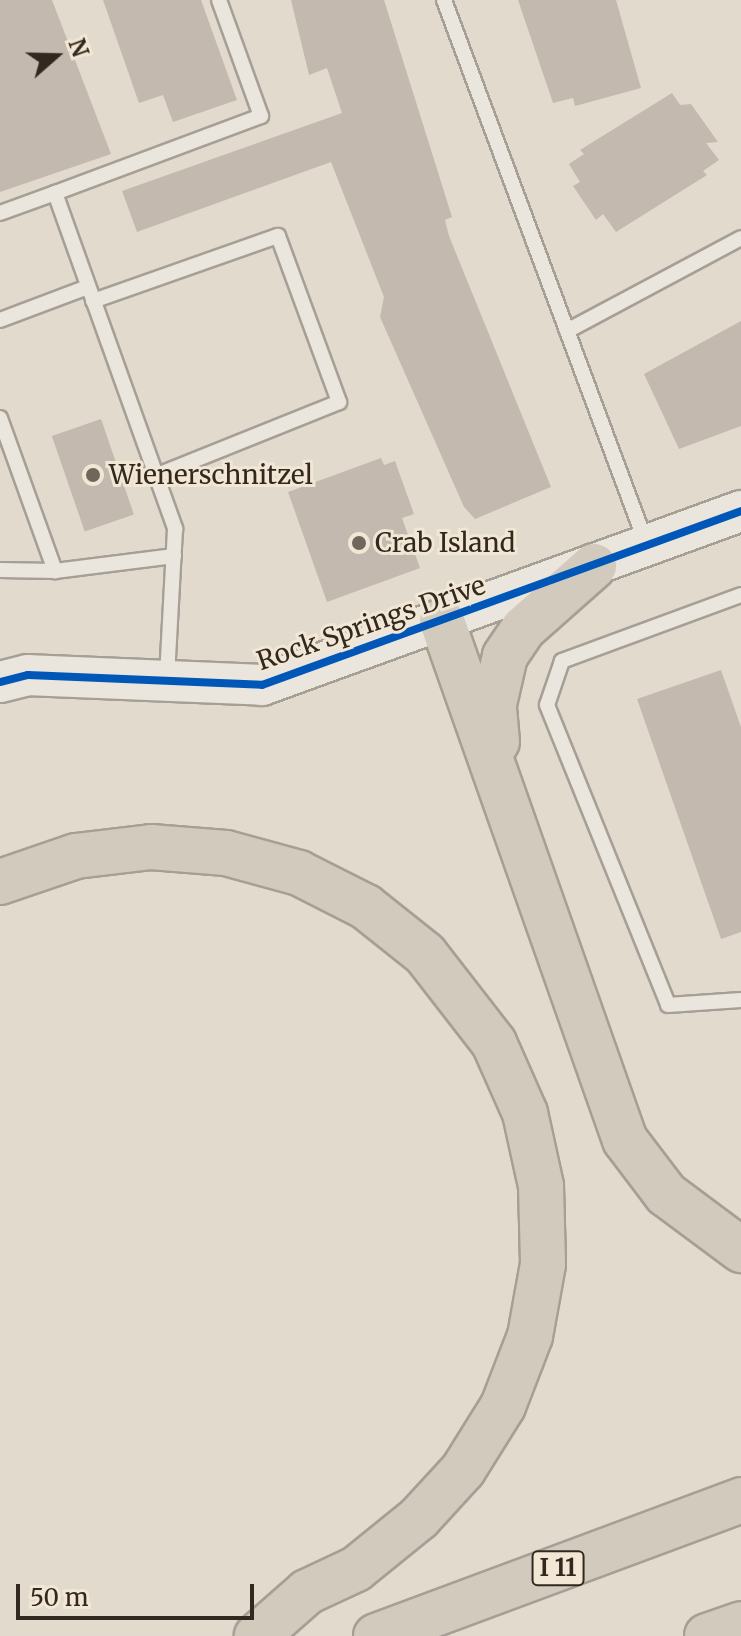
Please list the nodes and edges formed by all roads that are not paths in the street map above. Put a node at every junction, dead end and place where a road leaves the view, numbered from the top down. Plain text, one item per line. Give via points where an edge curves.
1 (219, 0) edge
2 (444, 0) edge
3 (55, 193) junction
4 (0, 213) edge
5 (741, 238) edge
6 (90, 294) junction
7 (0, 320) edge
8 (567, 331) junction
9 (0, 418) edge
10 (155, 476) junction
11 (741, 511) edge
12 (647, 546) junction
13 (174, 556) junction
14 (594, 566) junction
15 (0, 570) edge
16 (55, 571) junction
17 (741, 595) edge
18 (442, 621) junction
19 (0, 682) edge
20 (167, 685) junction
21 (491, 759) junction
22 (0, 882) edge
23 (741, 1000) edge
24 (741, 1250) edge
25 (741, 1500) edge
26 (741, 1624) edge
27 (257, 1636) edge
28 (376, 1636) edge
29 (707, 1636) edge

1 - 3 lane via 261,116
2 - 8 lane
3 - 4 lane
3 - 6 lane
5 - 8 lane
6 - 7 lane
6 - 10 lane
6 - 10 lane via 278,236 339,402
8 - 12 lane
9 - 16 lane
10 - 13 lane via 175,529
11 - 12 main road, Rock Springs Drive
12 - 14 main road, Rock Springs Drive
13 - 16 lane
13 - 20 lane
14 - 18 main road, Rock Springs Drive
14 - 21 highway via 523,629 505,656
15 - 16 lane
17 - 23 lane via 562,661 547,705 668,1005
18 - 20 main road, Rock Springs Drive via 262,685
18 - 21 highway
19 - 20 main road, Rock Springs Drive via 28,675
21 - 24 highway via 625,1140 666,1194
22 - 27 highway via 76,856 151,847 226,853 299,873 366,907 425,954 474,1011 525,1113 541,1186 543,1264 530,1336 503,1406 463,1470 419,1518 356,1569 307,1592
25 - 28 highway, I 11
26 - 29 highway

